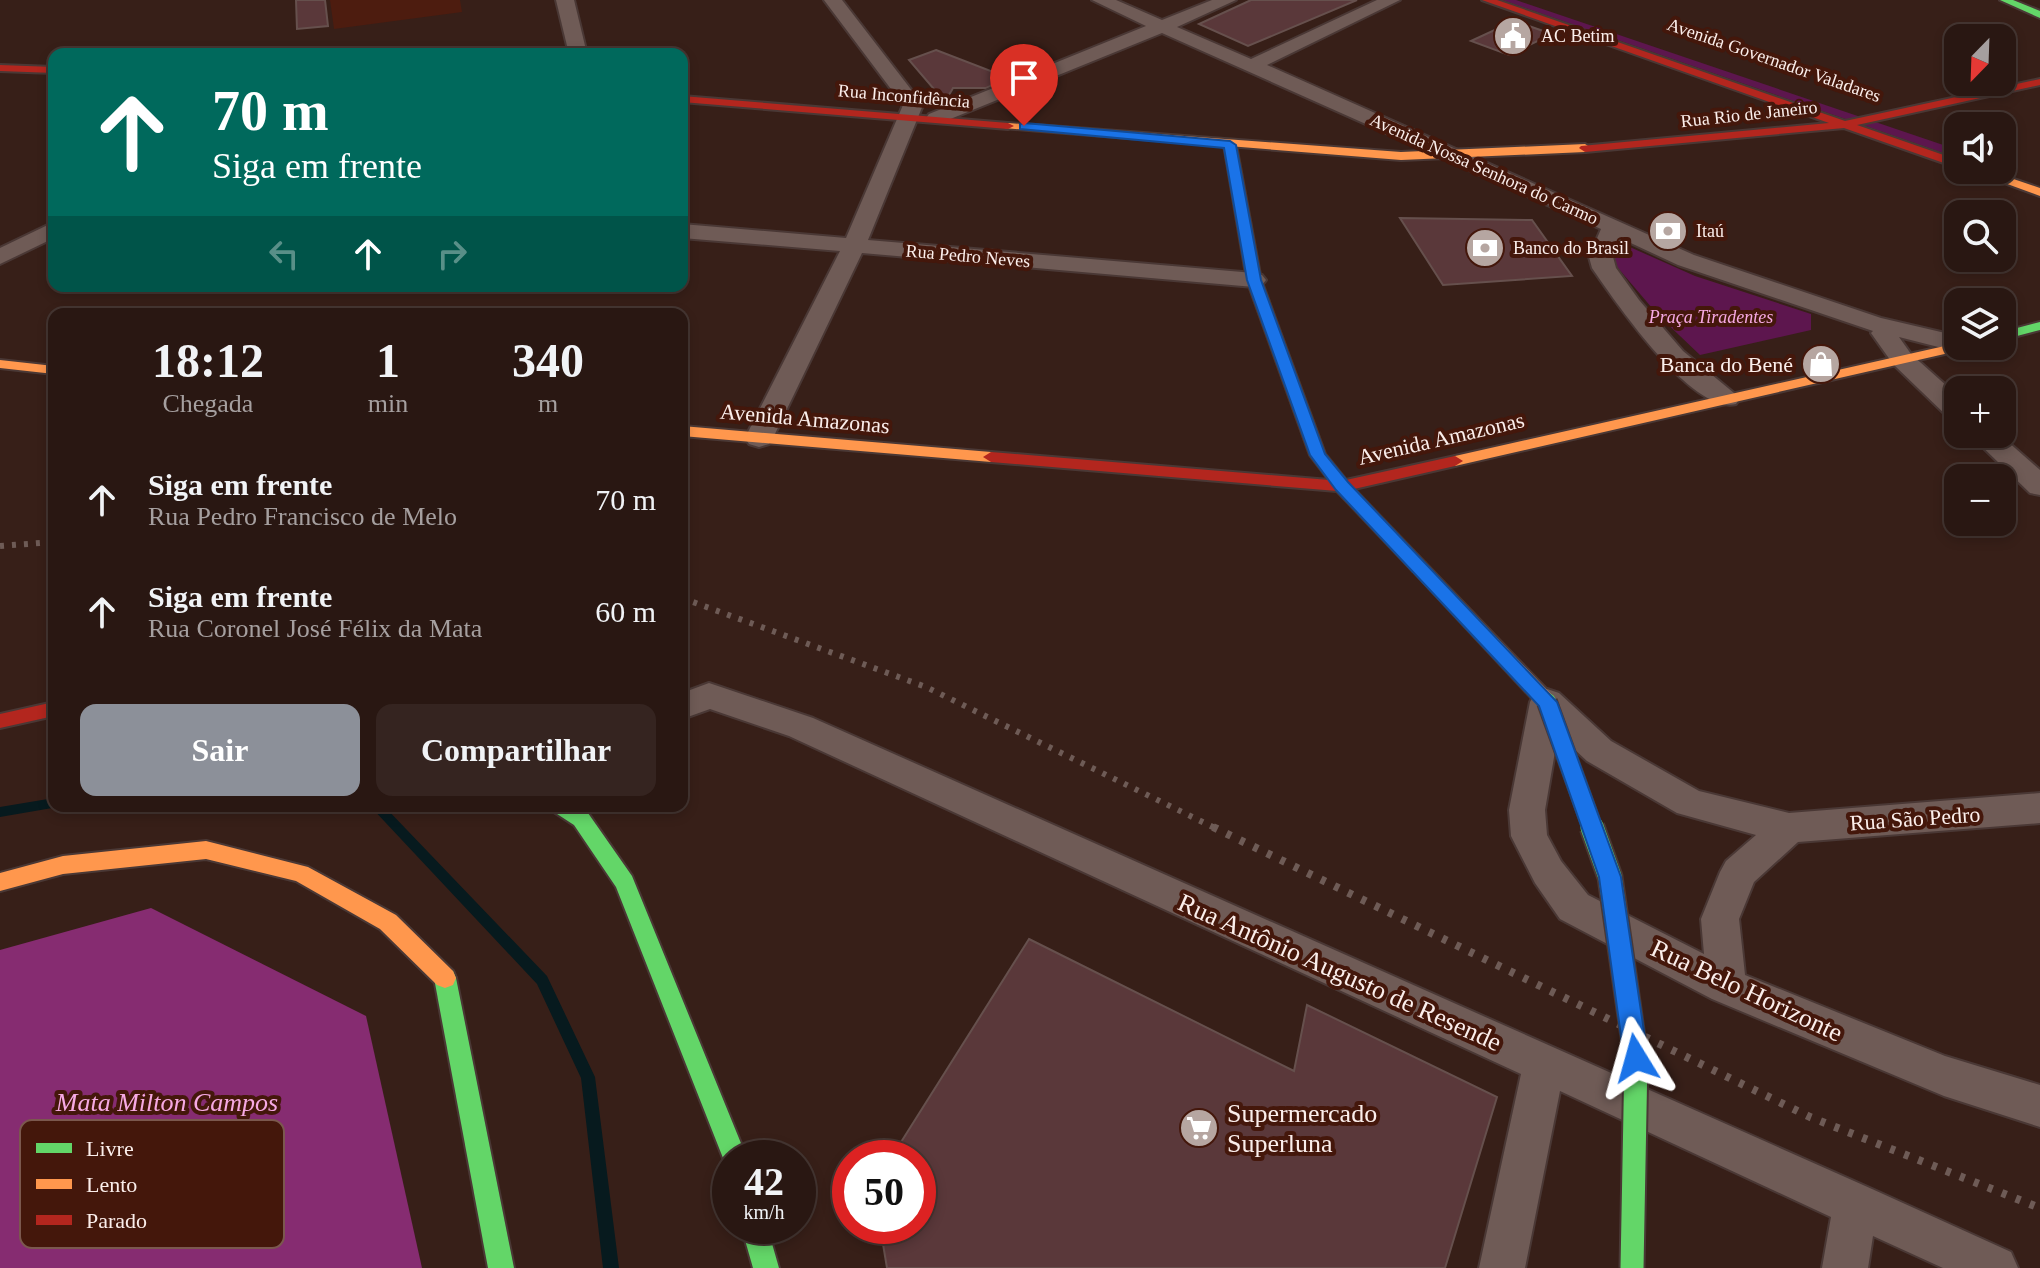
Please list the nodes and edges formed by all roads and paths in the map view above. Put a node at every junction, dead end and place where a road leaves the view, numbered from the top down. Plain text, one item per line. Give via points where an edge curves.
1 (565, 0) edge
2 (833, 0) edge
3 (1101, 0) edge
4 (1227, 0) edge
5 (1391, 0) edge
6 (1487, 0) edge
7 (1533, 0) edge
8 (2005, 0) edge
9 (2040, 15) edge
10 (1161, 27) junction
11 (577, 48) edge
12 (1253, 65) junction
13 (0, 68) edge
14 (48, 70) edge
15 (2040, 82) edge
16 (688, 99) edge
17 (908, 116) junction
18 (936, 118) junction
19 (1883, 118) junction
20 (1842, 125) junction
21 (1909, 127) dead end
22 (1230, 145) junction
23 (1457, 155) junction
24 (1944, 159) edge
25 (2016, 184) edge
26 (2040, 192) edge
27 (1613, 227) junction
28 (48, 232) edge
29 (688, 232) edge
30 (854, 246) junction
31 (4, 251) edge
32 (1254, 280) junction
33 (1873, 323) junction
34 (2040, 326) edge
35 (2016, 332) edge
36 (1944, 341) edge
37 (1944, 349) edge
38 (1902, 359) junction
39 (0, 364) edge
40 (48, 369) edge
41 (1727, 398) junction
42 (1944, 398) edge
43 (688, 432) edge
44 (759, 438) junction
45 (1998, 448) edge
46 (1342, 486) junction
47 (2040, 486) edge
48 (1547, 702) junction
49 (688, 704) edge
50 (48, 710) edge
51 (0, 721) edge
52 (2040, 808) edge
53 (578, 812) edge
54 (1789, 828) junction
55 (0, 882) edge
56 (1726, 986) junction
57 (1544, 1064) junction
58 (2040, 1106) edge
59 (728, 1140) edge
60 (1856, 1205) junction
61 (759, 1244) edge
62 (501, 1268) edge
63 (766, 1268) edge
64 (1502, 1268) edge
65 (1632, 1268) edge
66 (1845, 1268) edge
67 (1995, 1268) edge

1 - 11 street
2 - 17 street via 913,105
3 - 10 street, Avenida Nossa Senhora do Carmo
4 - 10 street
5 - 12 street
6 - 20 main road, Avenida Governador Valadares
7 - 19 main road, Avenida Governador Valadares
8 - 9 main road
10 - 12 street, Avenida Nossa Senhora do Carmo
10 - 18 street
12 - 23 street, Avenida Nossa Senhora do Carmo
13 - 14 main road
15 - 19 main road, Rua Rio de Janeiro
16 - 17 main road, Rua Inconfidência
17 - 18 main road, Rua Inconfidência
17 - 30 street
18 - 22 main road, Rua Inconfidência
19 - 20 main road, Rua Rio de Janeiro
19 - 21 main road, Avenida Governador Valadares
20 - 23 main road, Rua Rio de Janeiro via 1612,147
20 - 24 main road, Avenida Governador Valadares
22 - 23 main road, Rua Inconfidência
22 - 32 main road
23 - 27 street, Avenida Nossa Senhora do Carmo
25 - 26 main road
27 - 33 street, Avenida Nossa Senhora do Carmo via 1686,260
27 - 41 street via 1601,257 1604,268 1668,350
28 - 31 street
29 - 30 street, Rua Pedro Neves
30 - 32 street, Rua Pedro Neves
30 - 44 street
32 - 46 main road via 1318,455
33 - 36 street, Avenida Nossa Senhora do Carmo
33 - 38 street
34 - 35 main road
37 - 38 main road, Avenida Amazonas
38 - 41 main road, Avenida Amazonas
38 - 42 street
39 - 40 main road
41 - 46 main road, Avenida Amazonas
43 - 44 main road, Avenida Amazonas
44 - 46 main road, Avenida Amazonas
45 - 47 street
46 - 48 main road
48 - 54 street, Rua São Pedro via 1599,751 1690,803
48 - 56 street, Rua Belo Horizonte via 1527,810 1529,836 1548,872 1574,907
48 - 65 main road, bridge via 1610,877 1636,1058
49 - 57 street, Rua Antônio Augusto de Resende via 709,696 801,727
50 - 51 main road
52 - 54 street, Rua São Pedro
53 - 59 main road via 625,882
54 - 56 street via 1739,872 1720,919
55 - 62 main road via 63,865 206,850 301,873 388,922 447,980
56 - 58 street, Rua Belo Horizonte via 1944,1076
57 - 60 street, Rua Antônio Augusto de Resende
57 - 64 street
60 - 66 street
60 - 67 street, Rua Antônio Augusto de Resende
61 - 63 main road

